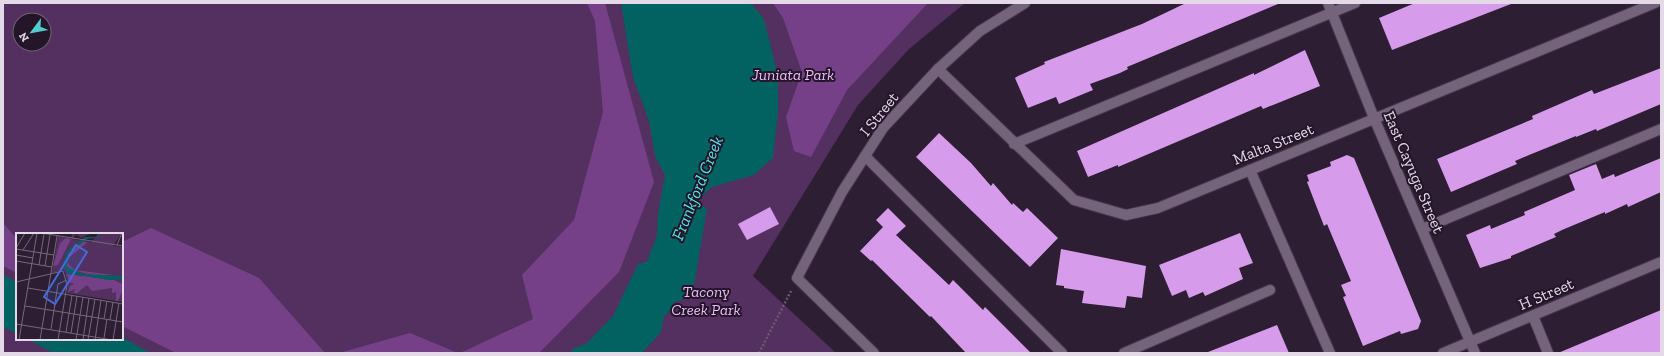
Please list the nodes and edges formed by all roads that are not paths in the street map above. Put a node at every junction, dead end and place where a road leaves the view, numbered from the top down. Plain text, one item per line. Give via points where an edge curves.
1 (1024, 3) edge
2 (1355, 3) edge
3 (1655, 3) edge
4 (1330, 8) edge
5 (938, 69) junction
6 (1374, 118) junction
7 (1661, 129) edge
8 (1014, 144) junction
9 (865, 156) junction
10 (1250, 170) junction
11 (1422, 229) junction
12 (1661, 262) edge
13 (1270, 290) dead end
14 (1533, 316) junction
15 (1470, 342) junction
16 (874, 353) edge
17 (1062, 353) edge
18 (1124, 353) edge
19 (1330, 353) edge
20 (1443, 353) edge
21 (1475, 353) edge
22 (1548, 353) edge

1 - 5 street, I Street via 980,31
2 - 4 street
3 - 6 street, Malta Street
4 - 6 street, East Cayuga Street
4 - 8 street
5 - 8 street, Malta Street
5 - 9 street, I Street via 883,128
6 - 10 street, Malta Street
6 - 11 street, East Cayuga Street
7 - 11 street
8 - 10 street, Malta Street via 1074,200 1126,215 1158,208
9 - 16 street, I Street via 842,192 797,278
9 - 17 street
10 - 19 street
11 - 15 street, East Cayuga Street
12 - 14 street, H Street
13 - 18 street
14 - 15 street, H Street
14 - 22 street
15 - 20 street, H Street
15 - 21 street, East Cayuga Street

